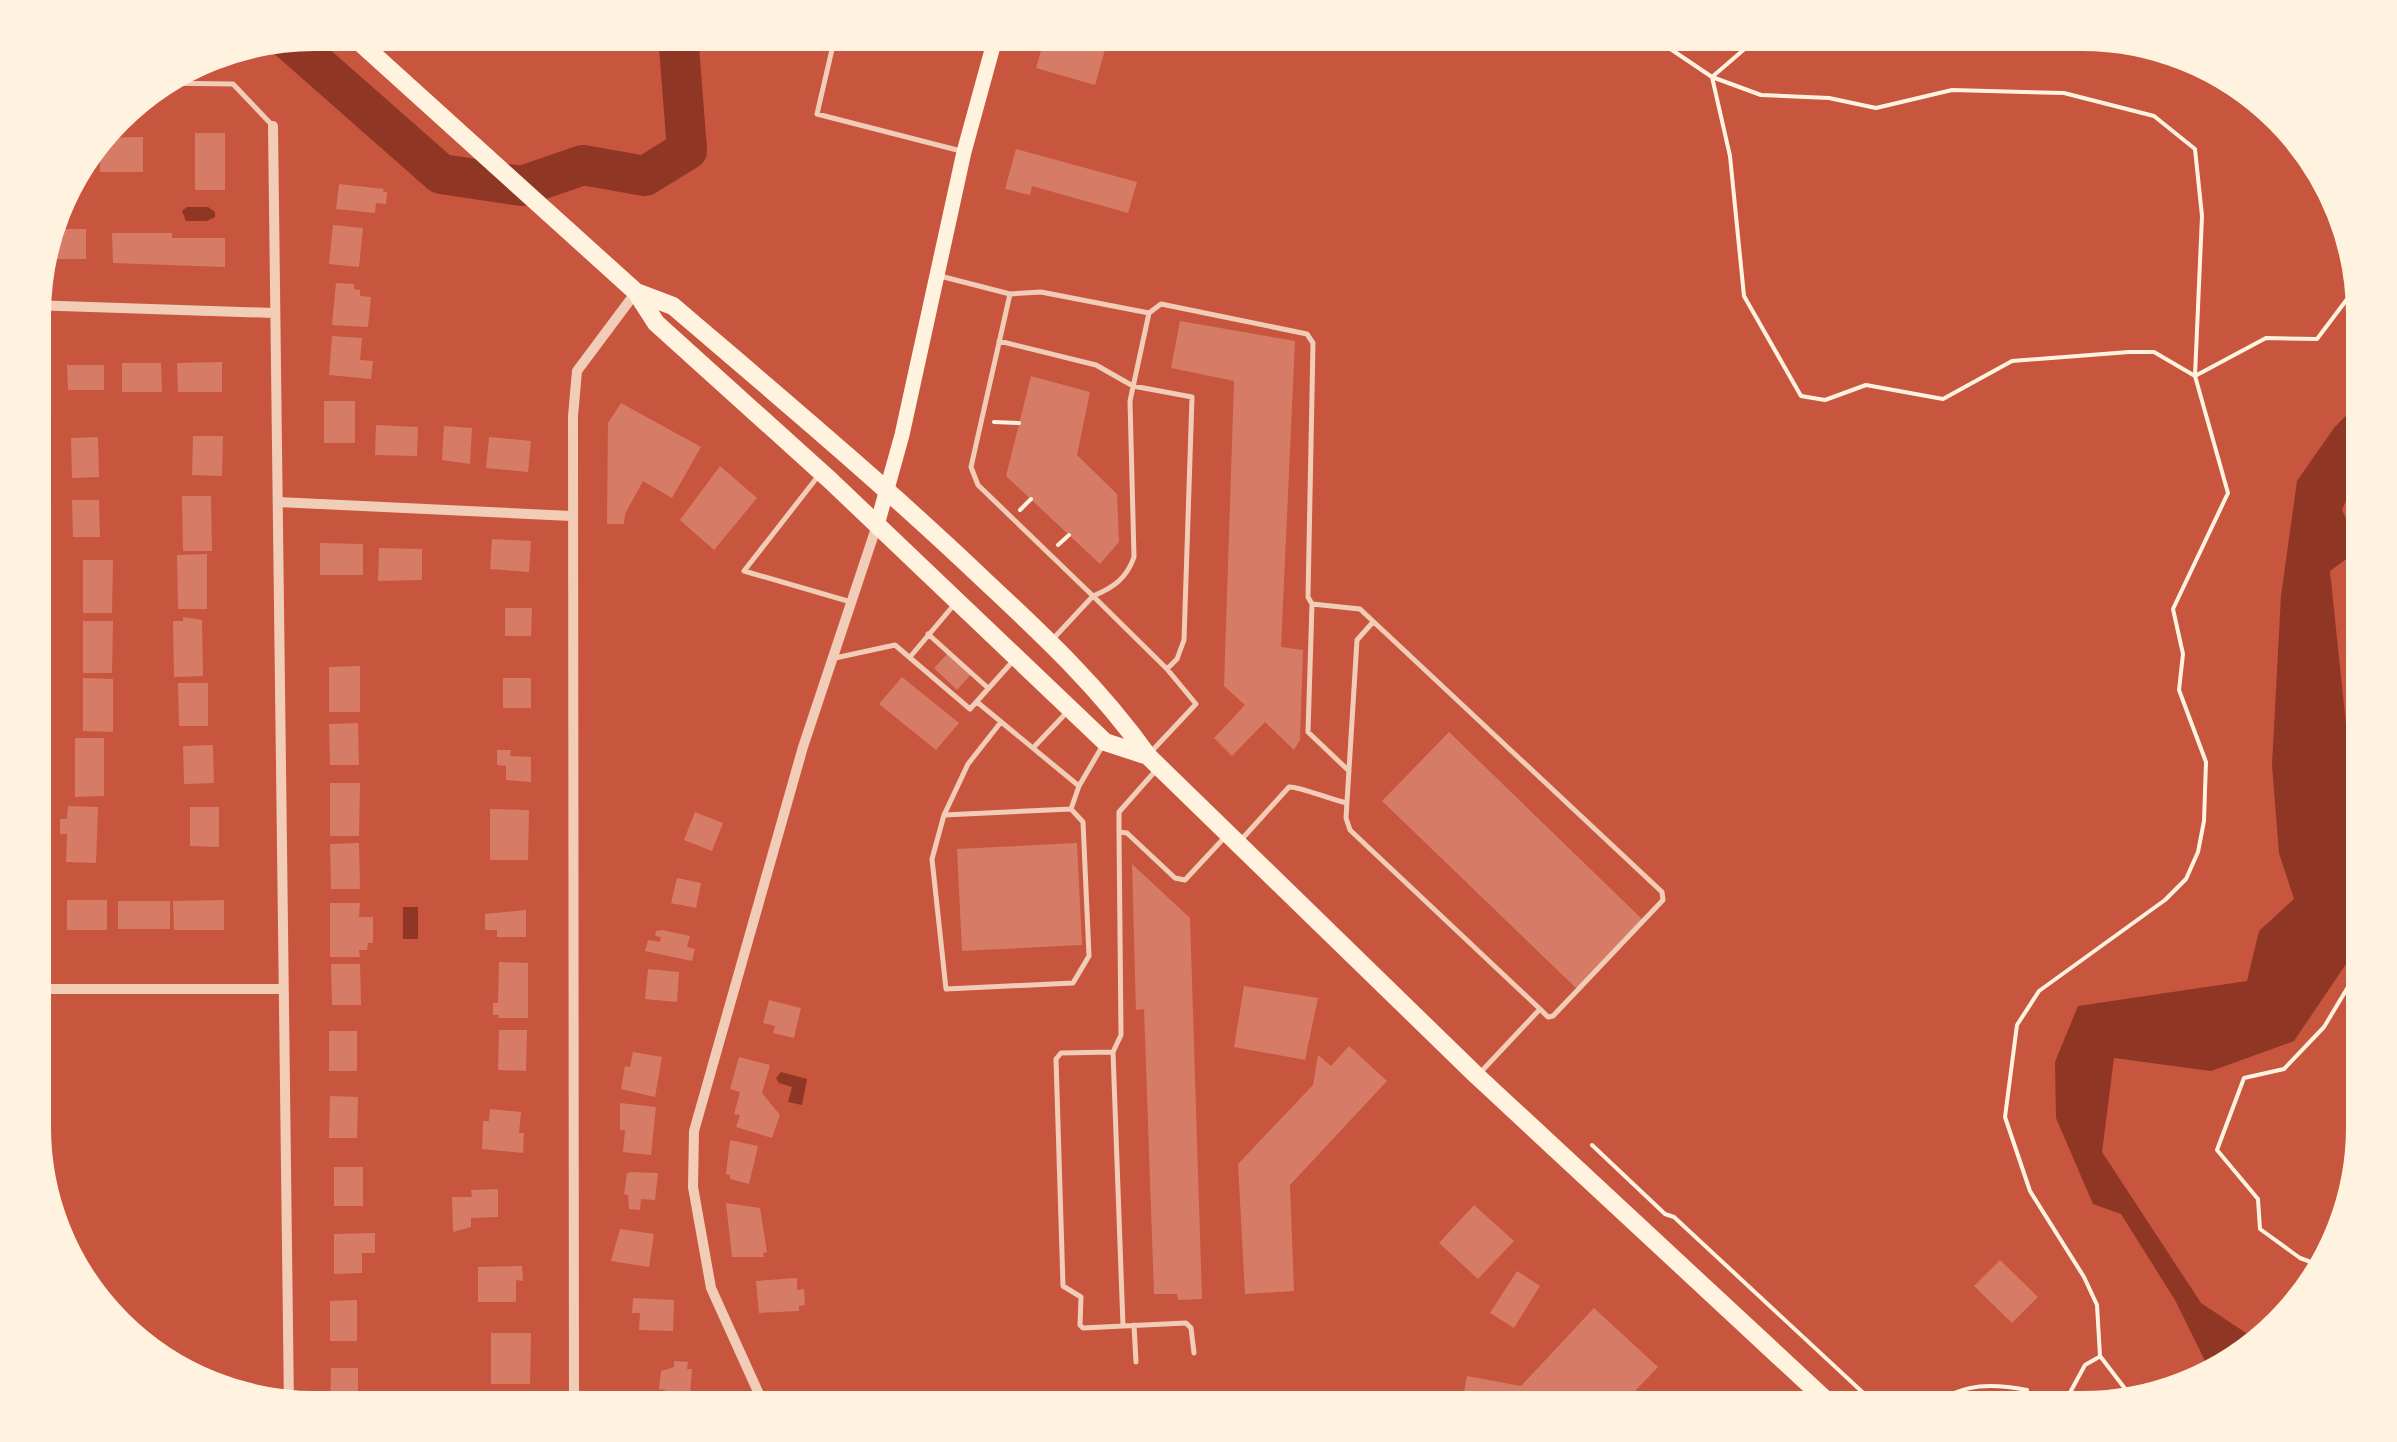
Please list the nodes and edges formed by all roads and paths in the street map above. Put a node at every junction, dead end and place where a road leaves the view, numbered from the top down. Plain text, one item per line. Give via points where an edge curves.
1 (1667, 45) edge
2 (1749, 45) edge
3 (363, 46) edge
4 (833, 46) edge
5 (993, 46) edge
6 (1712, 77) junction
7 (177, 83) edge
8 (273, 126) joint
9 (964, 152) junction
10 (936, 275) junction
11 (636, 292) junction
12 (1010, 294) junction
13 (2351, 295) edge
14 (46, 306) edge
15 (274, 313) junction
16 (1149, 314) junction
17 (999, 341) junction
18 (2195, 376) junction
19 (1133, 386) junction
20 (979, 421) junction
21 (1019, 423) dead end
22 (821, 472) junction
23 (888, 490) junction
24 (278, 502) junction
25 (571, 516) junction
26 (877, 524) junction
27 (1093, 596) junction
28 (958, 600) junction
29 (851, 602) junction
30 (1312, 604) junction
31 (1374, 622) junction
32 (928, 634) junction
33 (1050, 642) junction
34 (1018, 655) junction
35 (910, 657) junction
36 (832, 658) junction
37 (1167, 669) junction
38 (988, 688) junction
39 (976, 702) junction
40 (1071, 708) junction
41 (1001, 722) junction
42 (1106, 742) junction
43 (1033, 748) junction
44 (1153, 761) junction
45 (1349, 770) junction
46 (1079, 786) junction
47 (1347, 803) junction
48 (1071, 809) junction
49 (944, 815) junction
50 (1119, 832) junction
51 (1234, 837) junction
52 (2351, 982) edge
53 (284, 988) junction
54 (45, 989) edge
55 (1540, 1009) junction
56 (1113, 1052) junction
57 (1477, 1076) junction
58 (1592, 1145) dead end
59 (2315, 1264) edge
60 (1123, 1326) junction
61 (1134, 1326) junction
62 (1194, 1353) dead end
63 (2100, 1356) junction
64 (1136, 1362) dead end
65 (2128, 1393) edge
66 (289, 1396) edge
67 (1822, 1396) edge
68 (1867, 1396) edge
69 (2068, 1396) edge
70 (574, 1397) edge
71 (760, 1397) edge

1 - 6 path
2 - 6 path
3 - 11 main road
4 - 9 lane via 817,114
5 - 9 main road
6 - 18 path via 1761,95 1876,108 1952,90 2064,94 2154,116 2194,149 2202,216
6 - 18 path via 1730,156 1744,296 1801,396 1825,400 1866,385 1944,399 2012,361 2129,352 2154,352
7 - 8 lane via 233,84
8 - 15 street
9 - 10 main road
10 - 12 lane
10 - 23 main road
11 - 22 main road via 656,322
11 - 23 main road via 673,306
11 - 25 street via 577,371
12 - 16 lane via 1041,292
12 - 17 lane
13 - 18 path via 2317,339 2266,338
14 - 15 street
15 - 24 street
16 - 19 lane
16 - 30 lane via 1161,304 1307,334 1313,343
17 - 19 lane via 1096,365
17 - 20 lane
18 - 63 path via 2228,492 2173,609 2183,654 2178,690 2206,762 2198,852 2186,879 2164,900 2039,991 2017,1025 2004,1117 2030,1191 2097,1305
19 - 27 lane via 1134,557 1113,588
19 - 37 lane via 1192,397 1184,640
20 - 21 path
20 - 27 lane via 971,467 978,485
22 - 26 main road
22 - 29 lane via 744,570
23 - 26 main road
23 - 33 main road
24 - 25 street
24 - 53 street
25 - 70 street
26 - 28 main road
26 - 29 street
27 - 33 lane
27 - 37 lane
28 - 32 lane
28 - 34 main road
29 - 36 street
30 - 31 lane via 1360,609
30 - 45 lane via 1308,732
31 - 45 lane via 1357,640
31 - 55 lane via 1662,892 1662,900 1553,1016
32 - 35 lane
32 - 38 lane
33 - 44 main road
34 - 38 lane
34 - 40 main road
35 - 36 lane via 895,645
35 - 39 lane via 970,708
36 - 71 street via 694,1132 694,1188 711,1288
37 - 44 lane via 1196,704
38 - 39 lane
39 - 41 lane
40 - 42 main road
40 - 43 lane
41 - 43 lane
41 - 49 lane via 968,764
42 - 44 main road
42 - 46 lane
43 - 46 lane
44 - 50 lane via 1119,812
44 - 51 main road
45 - 47 lane
46 - 48 lane
47 - 51 lane via 1289,787
47 - 55 lane via 1350,830
48 - 49 lane
48 - 49 lane via 1083,822 1090,956 1073,983 946,989 932,859
50 - 51 lane via 1186,880
50 - 56 lane via 1121,1035
51 - 57 main road
52 - 59 path via 2324,1027 2284,1069 2244,1078 2217,1150 2258,1199 2260,1228
53 - 54 street
53 - 66 street
55 - 57 lane
56 - 60 lane
56 - 60 lane via 1061,1052 1056,1059 1062,1267 1063,1286 1081,1296 1083,1328
57 - 67 main road
58 - 68 path
60 - 61 lane
61 - 62 lane via 1186,1323
61 - 64 lane
63 - 65 path
63 - 69 path via 2085,1365

